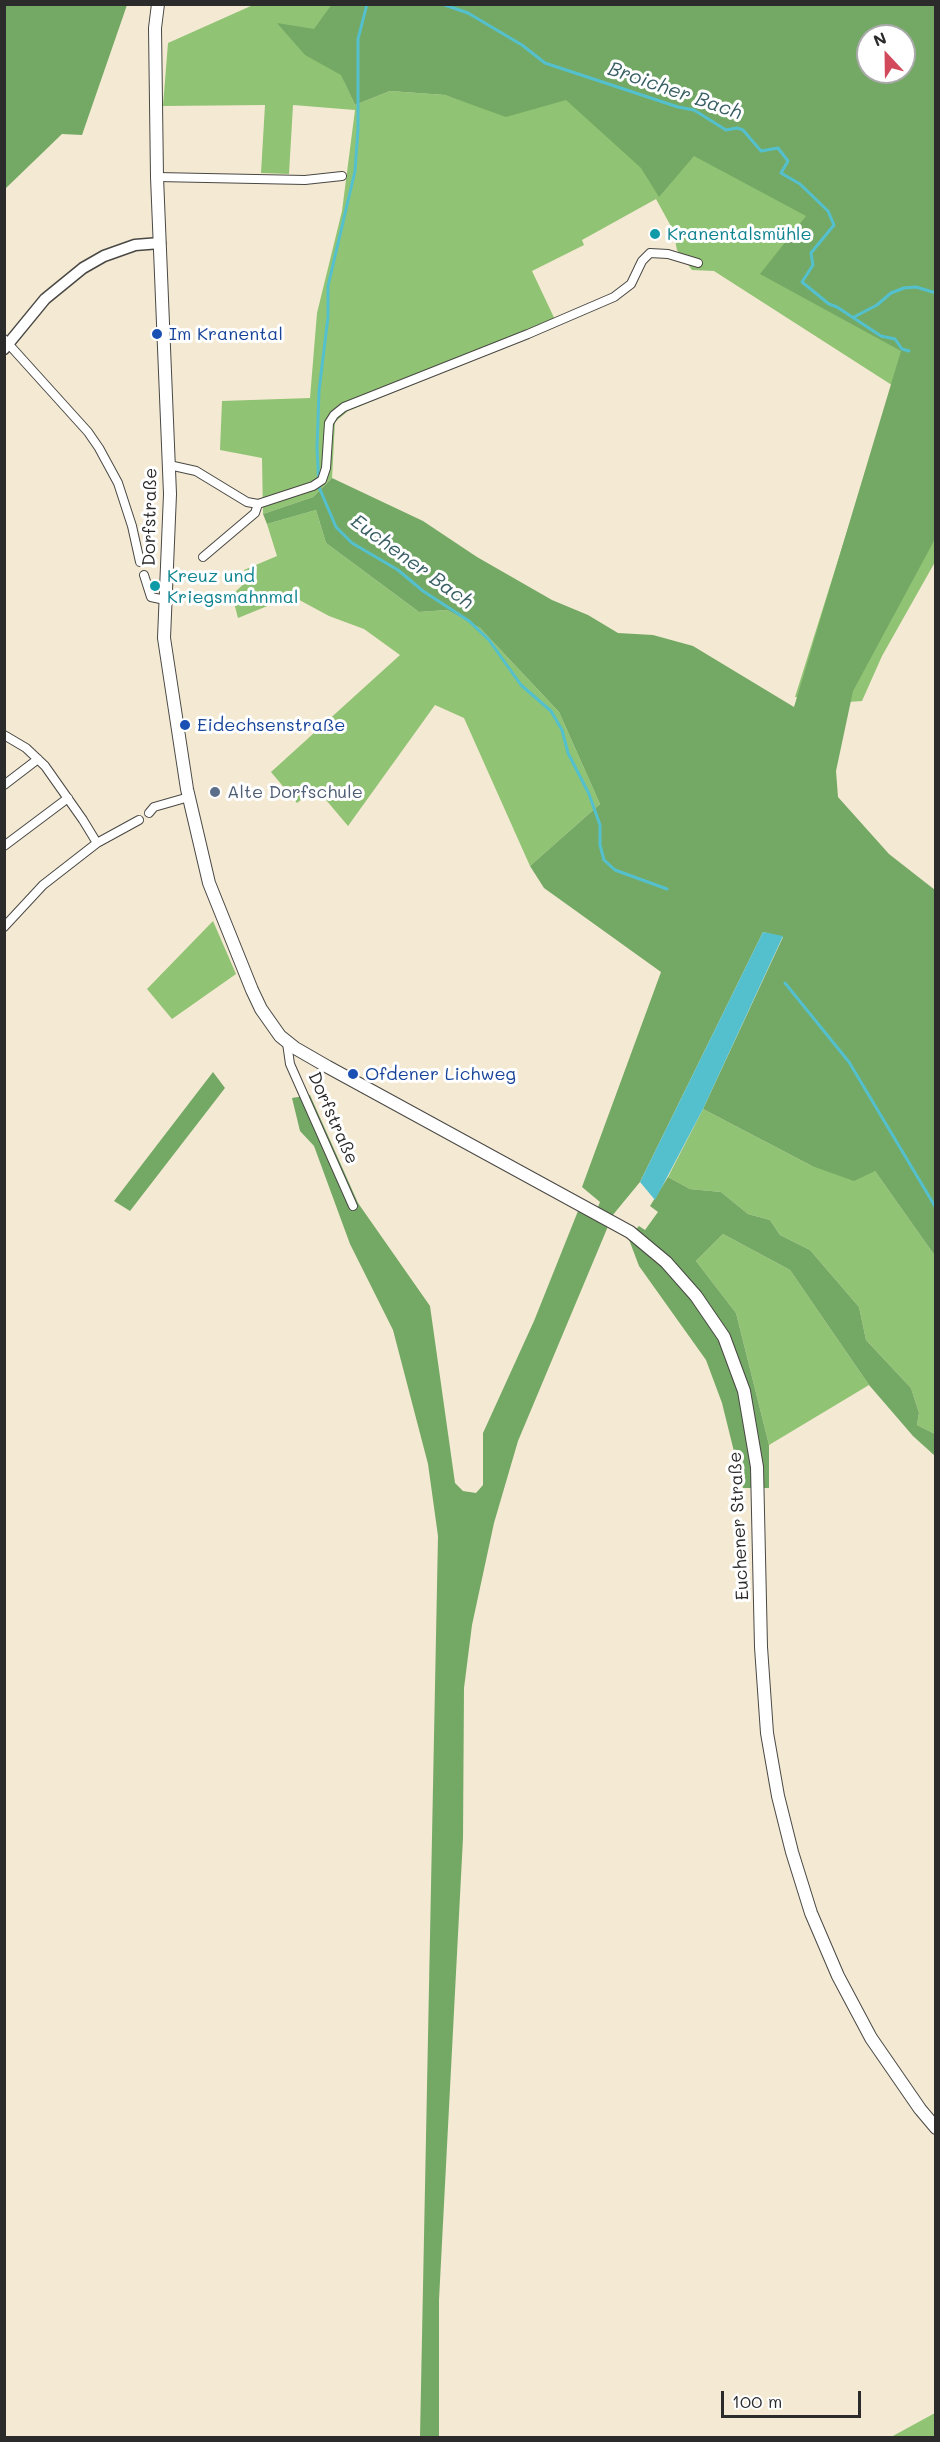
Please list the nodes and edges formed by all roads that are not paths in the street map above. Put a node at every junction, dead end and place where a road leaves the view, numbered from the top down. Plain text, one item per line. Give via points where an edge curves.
1 (158, 4) edge
2 (342, 176) dead end
3 (157, 177) junction
4 (160, 243) junction
5 (698, 262) dead end
6 (6, 344) edge
7 (169, 465) junction
8 (258, 504) junction
9 (203, 557) dead end
10 (140, 561) dead end
11 (144, 575) dead end
12 (165, 600) junction
13 (4, 735) edge
14 (38, 759) junction
15 (4, 785) edge
16 (189, 797) junction
17 (68, 798) junction
18 (148, 813) dead end
19 (139, 820) dead end
20 (97, 843) junction
21 (4, 846) edge
22 (5, 925) edge
23 (287, 1042) junction
24 (328, 1067) joint
25 (352, 1206) dead end
26 (936, 2128) edge

1 - 3 main road, Dorfstraße
2 - 3 street via 305,180
3 - 4 main road, Dorfstraße
4 - 6 street via 135,245 83,268 45,299
4 - 7 main road, Dorfstraße
5 - 8 street via 650,253 631,284 614,297 344,407 329,423 322,480
6 - 10 street via 99,448 118,483
7 - 8 street via 196,471 247,502
7 - 12 main road, Dorfstraße via 170,535
8 - 9 street via 255,513
11 - 12 street via 151,597
12 - 16 main road, Dorfstraße via 164,638
13 - 14 street
14 - 15 street
14 - 17 street
16 - 18 street via 154,807
16 - 23 main road, Dorfstraße via 209,883 225,926 261,1009
17 - 20 street
17 - 21 street
19 - 20 street
20 - 22 street via 43,885
23 - 24 main road, Dorfstraße
23 - 25 street, Dorfstraße via 290,1064
24 - 26 main road, Euchener Straße via 630,1232 666,1262 724,1337 744,1392 757,1467 767,1733 792,1852 811,1913 838,1976 871,2038

